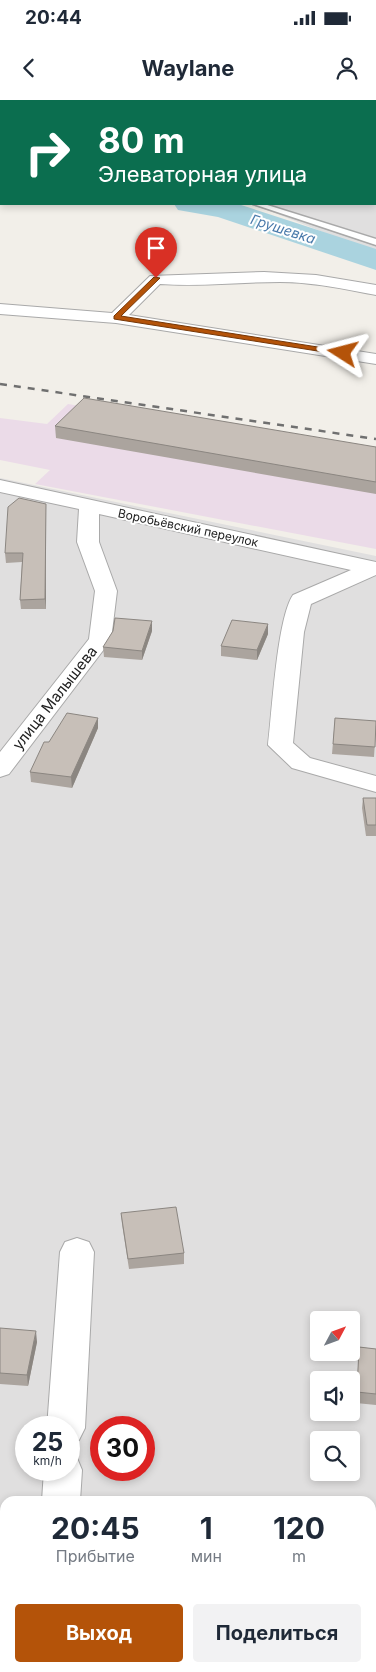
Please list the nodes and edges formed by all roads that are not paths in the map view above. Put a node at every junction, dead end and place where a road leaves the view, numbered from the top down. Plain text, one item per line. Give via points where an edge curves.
1 (260, 205) edge
2 (376, 242) edge
3 (376, 290) edge
4 (0, 309) edge
5 (116, 318) junction
6 (376, 359) edge
7 (0, 486) edge
8 (89, 507) junction
9 (375, 569) edge
10 (0, 769) edge
11 (376, 784) edge
12 (77, 1252) dead end
13 (67, 1416) edge
14 (62, 1481) edge
15 (61, 1496) edge

1 - 2 lane
3 - 5 street via 281,277 188,282 156,278
4 - 5 street
5 - 6 street
7 - 8 street, Воробьёвский переулок
8 - 9 street, Воробьёвский переулок
8 - 10 street, улица Малышева via 88,542 106,591 100,640
9 - 11 street via 301,600 293,632 280,745 302,763
12 - 13 street
14 - 15 street

